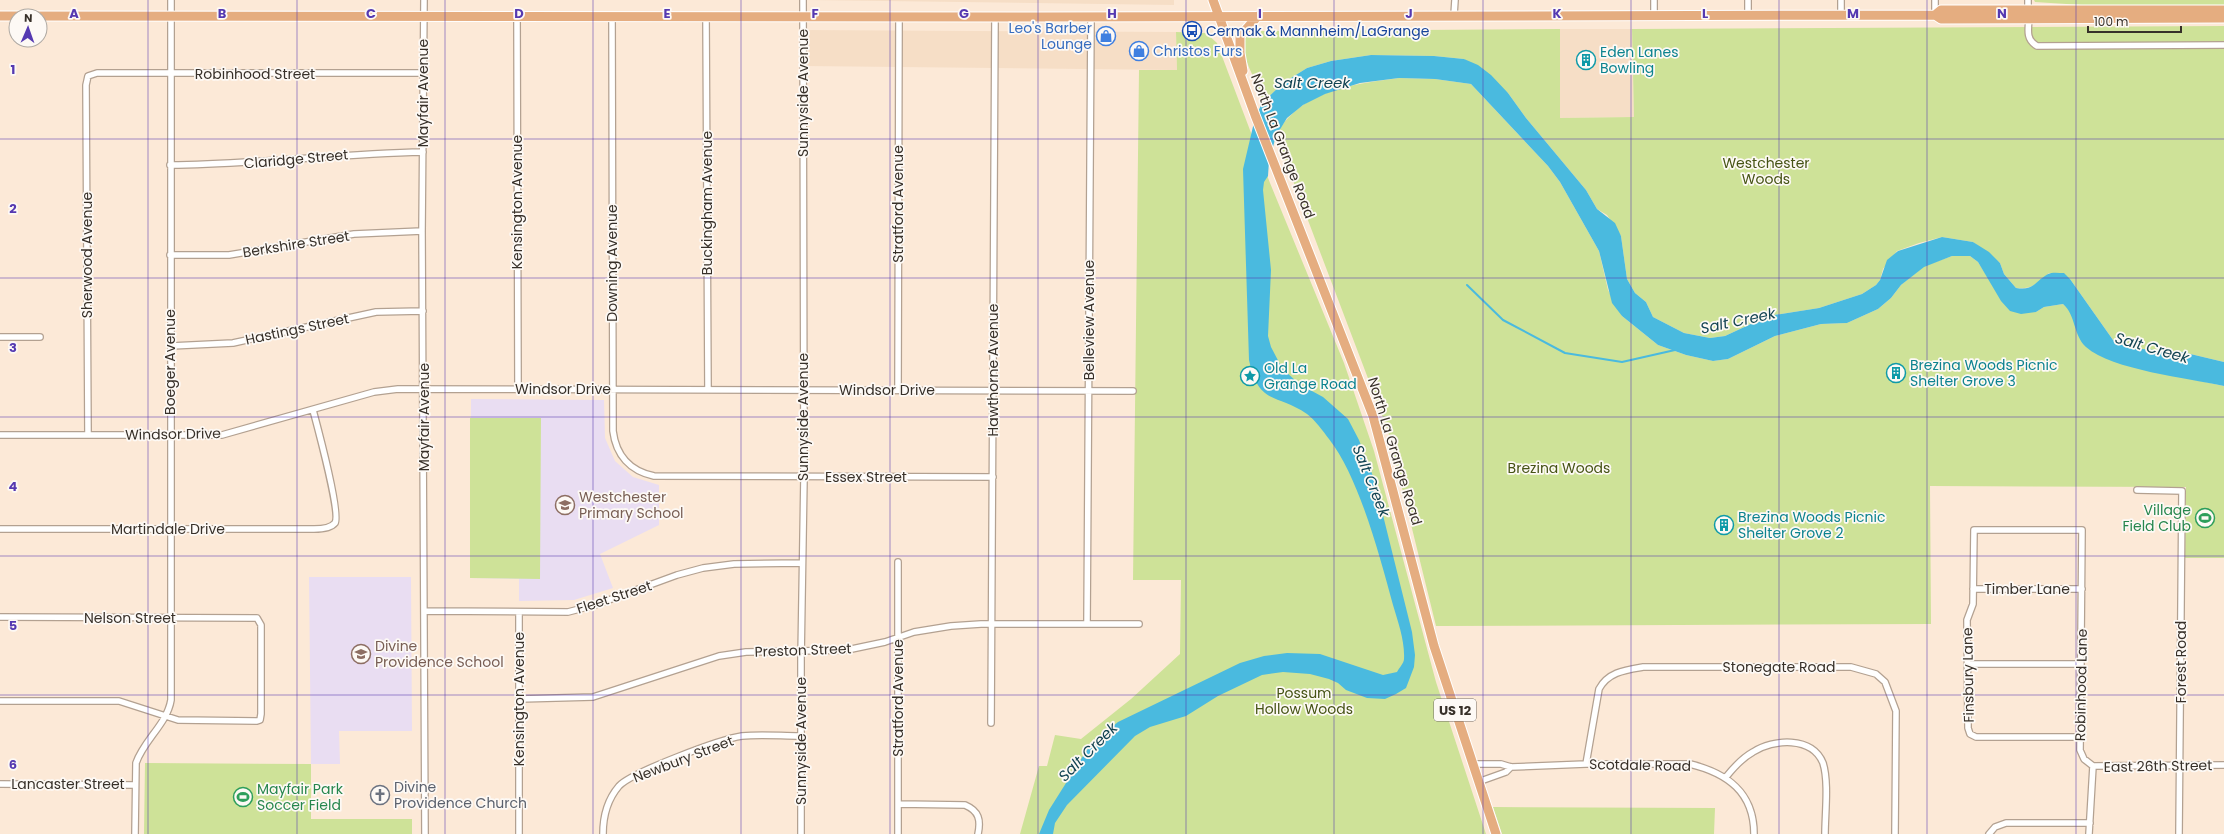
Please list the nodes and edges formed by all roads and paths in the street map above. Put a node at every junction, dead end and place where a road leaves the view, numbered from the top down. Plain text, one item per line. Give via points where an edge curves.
1 (171, 0) edge
2 (424, 0) edge
3 (803, 0) edge
4 (1214, 0) edge
5 (1455, 0) edge
6 (1654, 0) edge
7 (1748, 0) edge
8 (1841, 0) edge
9 (1935, 0) edge
10 (2028, 0) edge
11 (2224, 10) edge
12 (423, 15) junction
13 (1454, 15) junction
14 (1935, 15) junction
15 (2028, 15) junction
16 (0, 16) edge
17 (171, 16) junction
18 (517, 16) junction
19 (612, 16) junction
20 (706, 16) junction
21 (1218, 16) junction
22 (1258, 16) junction
23 (1654, 16) junction
24 (1748, 16) junction
25 (1841, 16) junction
26 (803, 17) junction
27 (899, 17) junction
28 (994, 17) junction
29 (1091, 17) junction
30 (2224, 18) edge
31 (2224, 45) edge
32 (422, 73) junction
33 (169, 74) junction
34 (88, 76) joint
35 (1247, 92) junction
36 (423, 152) junction
37 (170, 165) junction
38 (422, 231) junction
39 (170, 255) junction
40 (423, 311) junction
41 (0, 337) edge
42 (40, 337) dead end
43 (171, 346) junction
44 (424, 389) junction
45 (518, 389) junction
46 (613, 390) junction
47 (708, 390) junction
48 (803, 390) junction
49 (898, 390) junction
50 (993, 391) junction
51 (1089, 391) junction
52 (1133, 391) dead end
53 (313, 410) junction
54 (0, 435) edge
55 (88, 435) junction
56 (171, 435) junction
57 (666, 476) joint
58 (804, 477) junction
59 (993, 477) junction
60 (2137, 490) dead end
61 (0, 529) edge
62 (170, 530) junction
63 (1974, 530) joint
64 (898, 562) dead end
65 (802, 563) junction
66 (1973, 589) junction
67 (2082, 589) junction
68 (424, 611) junction
69 (519, 612) junction
70 (0, 617) edge
71 (171, 618) junction
72 (992, 624) junction
73 (1087, 624) junction
74 (1139, 624) dead end
75 (898, 637) junction
76 (801, 652) junction
77 (1968, 664) junction
78 (2082, 664) junction
79 (519, 700) junction
80 (0, 701) edge
81 (166, 716) junction
82 (991, 723) dead end
83 (800, 736) junction
84 (2080, 737) junction
85 (1472, 764) junction
86 (1586, 764) junction
87 (2224, 765) edge
88 (2093, 766) junction
89 (2179, 766) junction
90 (1510, 767) junction
91 (1726, 777) junction
92 (1478, 782) junction
93 (0, 784) edge
94 (135, 785) junction
95 (898, 804) junction
96 (2090, 823) junction
97 (135, 834) edge
98 (425, 834) edge
99 (518, 834) edge
100 (603, 834) edge
101 (801, 834) edge
102 (898, 834) edge
103 (978, 834) edge
104 (1496, 834) edge
105 (1754, 834) edge
106 (1825, 834) edge
107 (1895, 834) edge
108 (1989, 834) edge
109 (2089, 834) edge
110 (2179, 834) edge

1 - 17 street, Boeger Avenue
2 - 12 street, Mayfair Avenue
3 - 26 street, Sunnyside Avenue
4 - 21 main road, US 12
5 - 13 street
6 - 23 street
7 - 24 street
8 - 25 street
9 - 14 street
10 - 15 street
11 - 15 main road
12 - 17 main road
12 - 18 main road
12 - 32 street, Mayfair Avenue
13 - 22 main road
13 - 23 main road
14 - 15 main road via 1941,10
14 - 25 main road
15 - 30 main road
15 - 31 street via 2029,38 2037,46
16 - 17 main road
17 - 33 street, Boeger Avenue
18 - 19 main road
18 - 45 street, Kensington Avenue
19 - 20 main road
19 - 46 street, Downing Avenue
20 - 26 main road
20 - 47 street, Buckingham Avenue
21 - 22 main road
21 - 29 main road
21 - 35 main road, North La Grange Road / US 12
22 - 35 main road via 1240,36 1240,53
23 - 24 main road
24 - 25 main road
26 - 27 main road
26 - 48 street, Sunnyside Avenue
27 - 28 main road
27 - 49 street, Stratford Avenue
28 - 29 main road
28 - 50 street, Hawthorne Avenue
29 - 51 street, Belleview Avenue
32 - 33 street, Robinhood Street
32 - 36 street, Mayfair Avenue
33 - 34 street, Robinhood Street via 97,73
33 - 37 street, Boeger Avenue
34 - 55 street, Sherwood Avenue
35 - 85 main road, North La Grange Road / US 12 via 1373,416 1434,646
36 - 37 street, Claridge Street via 352,154 220,165
36 - 38 street, Mayfair Avenue
37 - 39 street, Boeger Avenue
38 - 39 street, Berkshire Street via 354,234 229,254
38 - 40 street, Mayfair Avenue
39 - 43 street, Boeger Avenue
40 - 43 street, Hastings Street via 376,312 233,343
40 - 44 street, Mayfair Avenue
41 - 42 street
43 - 56 street, Boeger Avenue
44 - 45 street, Windsor Drive
44 - 53 street, Windsor Drive via 380,391
44 - 68 street, Mayfair Avenue
45 - 46 street, Windsor Drive
46 - 47 street, Windsor Drive
46 - 57 street, Downing Avenue via 613,431 619,453 639,472
47 - 48 street, Windsor Drive
48 - 49 street, Windsor Drive
48 - 58 street, Sunnyside Avenue
49 - 50 street, Windsor Drive
50 - 51 street, Windsor Drive
50 - 59 street, Hawthorne Avenue
51 - 52 street, Windsor Drive
51 - 73 street, Belleview Avenue
53 - 56 street, Windsor Drive via 222,435
53 - 62 street, Martindale Drive via 335,502 334,524 314,529
54 - 55 street, Windsor Drive
55 - 56 street, Windsor Drive
56 - 62 street, Boeger Avenue
57 - 58 street, Essex Street
58 - 59 street, Essex Street
58 - 65 street, Sunnyside Avenue
59 - 72 street, Hawthorne Avenue
60 - 89 street, Forest Road via 2182,490
61 - 62 street, Martindale Drive
62 - 71 street, Boeger Avenue
63 - 66 street, Finsbury Lane
63 - 67 street, Robinhood Lane via 2082,530
64 - 75 street, Stratford Avenue
65 - 69 street, Fleet Street via 752,563 711,567 677,575 586,608 562,612
65 - 76 street, Sunnyside Avenue
66 - 67 street, Timber Lane
66 - 77 street, Finsbury Lane via 1967,620
67 - 78 street, Robinhood Lane
68 - 69 street, Fleet Street
68 - 98 street, Mayfair Avenue
69 - 79 street, Kensington Avenue
70 - 71 street, Nelson Street
71 - 81 street, Boeger Avenue via 171,700
71 - 81 street, Nelson Street via 259,620 262,707 260,720 185,721
72 - 73 street, Preston Street
72 - 75 street, Preston Street via 939,627
72 - 82 street, Hawthorne Avenue
73 - 74 street, Preston Street
75 - 76 street, Preston Street via 847,650
75 - 95 street, Stratford Avenue
76 - 79 street, Preston Street via 731,653 593,697
76 - 83 street, Sunnyside Avenue
77 - 78 street
77 - 84 street, Finsbury Lane via 1968,728 1972,736
78 - 84 street, Robinhood Lane
79 - 99 street, Kensington Avenue
80 - 81 street via 119,701
81 - 94 street, Boeger Avenue via 138,758
83 - 100 street, Newbury Street via 734,738 641,772 620,786 609,802
83 - 101 street, Sunnyside Avenue
84 - 88 street, Robinhood Lane via 2082,755
85 - 90 street, Scotdale Road via 1501,764
85 - 92 main road, North La Grange Road / US 12
86 - 90 street, Scotdale Road
86 - 91 street, Scotdale Road via 1690,764
86 - 107 street, Stonegate Road via 1599,689 1604,679 1615,673 1643,667 1838,667 1865,670 1876,674 1885,682 1896,711
87 - 89 street, East 26th Street
88 - 89 street, East 26th Street
88 - 96 street
89 - 110 street, Forest Road
90 - 92 street, Scotdale Road via 1506,772
91 - 105 street, Scotdale Road via 1744,797 1749,807
91 - 106 street via 1738,762 1763,746 1788,742 1809,747 1820,758 1824,770
92 - 104 main road, North La Grange Road / US 12
93 - 94 street, Lancaster Street
94 - 97 street, Boeger Avenue
95 - 102 street, Stratford Avenue
95 - 103 street via 965,805 974,810 980,819
96 - 108 street via 2006,823 1995,827
96 - 109 street

